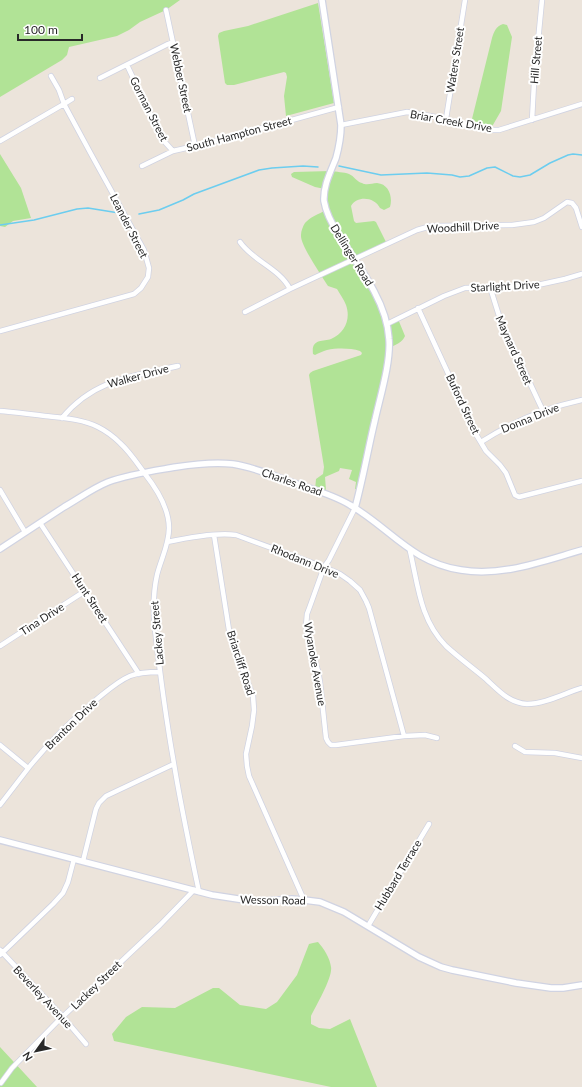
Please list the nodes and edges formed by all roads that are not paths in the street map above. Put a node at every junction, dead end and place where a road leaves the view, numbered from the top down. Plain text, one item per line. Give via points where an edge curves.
1 (322, 0) edge
2 (465, 0) edge
3 (542, 0) edge
4 (166, 10) dead end
5 (173, 42) junction
6 (127, 65) junction
7 (51, 76) dead end
8 (100, 78) dead end
9 (72, 99) dead end
10 (64, 104) junction
11 (582, 104) edge
12 (339, 107) junction
13 (446, 119) junction
14 (532, 120) junction
15 (341, 125) junction
16 (0, 141) edge
17 (195, 146) junction
18 (173, 151) junction
19 (142, 166) dead end
20 (582, 227) edge
21 (240, 242) dead end
22 (354, 259) junction
23 (582, 274) edge
24 (490, 287) junction
25 (290, 289) junction
26 (418, 308) junction
27 (245, 312) dead end
28 (388, 324) junction
29 (0, 330) edge
30 (178, 366) dead end
31 (582, 400) edge
32 (0, 411) edge
33 (543, 411) junction
34 (62, 418) junction
35 (481, 442) junction
36 (143, 472) junction
37 (582, 481) edge
38 (0, 490) edge
39 (355, 508) junction
40 (40, 523) junction
41 (25, 532) junction
42 (214, 535) junction
43 (167, 542) junction
44 (0, 549) edge
45 (582, 550) edge
46 (410, 551) junction
47 (324, 567) junction
48 (85, 591) junction
49 (0, 646) edge
50 (160, 672) junction
51 (139, 674) junction
52 (582, 688) edge
53 (404, 736) junction
54 (437, 738) dead end
55 (0, 745) edge
56 (515, 746) dead end
57 (582, 758) edge
58 (174, 764) junction
59 (28, 768) junction
60 (0, 805) edge
61 (429, 824) dead end
62 (0, 840) edge
63 (74, 858) junction
64 (83, 861) junction
65 (196, 891) junction
66 (304, 900) junction
67 (368, 926) junction
68 (1, 953) edge
69 (582, 985) edge
70 (63, 1017) junction
71 (86, 1044) dead end
72 (1, 1083) dead end

1 - 12 street, Dellinger Road
2 - 13 street, Waters Street
3 - 14 street, Hill Street
4 - 5 street, Webber Street
5 - 6 street
5 - 17 street, Webber Street
6 - 8 street
6 - 18 street, Gorman Street via 157,129
7 - 10 street, Leander Street
9 - 10 street
10 - 16 street
10 - 29 street, Leander Street via 144,250 149,268 148,277 134,294
11 - 14 street, Briar Creek Drive
12 - 15 street, Dellinger Road
12 - 17 street, South Hampton Street
13 - 14 street, Briar Creek Drive via 490,130 499,130
13 - 15 street, Briar Creek Drive via 406,112
15 - 22 street, Dellinger Road via 340,144 324,201 329,218
17 - 18 street, South Hampton Street
18 - 19 street, South Hampton Street
20 - 22 street, Woodhill Drive via 576,208 568,202 534,222 512,225 431,226
21 - 25 street via 249,253 283,279
22 - 25 street, Woodhill Drive
22 - 28 street, Dellinger Road via 372,287
23 - 24 street, Starlight Drive via 534,286
24 - 26 street, Starlight Drive via 465,288
24 - 33 street, Maynard Street via 500,319
25 - 27 street, Woodhill Drive
26 - 28 street, Starlight Drive
26 - 35 street, Buford Street
28 - 39 street, Dellinger Road via 390,348
30 - 34 street, Walker Drive via 110,382 88,394
31 - 33 street, Donna Drive
32 - 34 street, Lackey Street
33 - 35 street, Donna Drive via 500,430
34 - 36 street, Lackey Street via 88,423 109,434 121,443
35 - 37 street, Buford Street via 506,473 515,495 519,497
36 - 39 street, Charles Road via 202,464 232,464 307,487
36 - 40 street, Charles Road via 106,483
36 - 43 street, Lackey Street via 158,494 167,516
38 - 41 street
39 - 46 street, Charles Road
39 - 47 street, Wyanoke Avenue
40 - 41 street, Charles Road
40 - 48 street, Hunt Street
41 - 44 street, Charles Road
42 - 43 street, Rhodann Drive
42 - 47 street, Rhodann Drive via 236,535
42 - 66 street, Briarcliff Road via 229,630 253,696 254,710 246,754 249,776
43 - 50 street, Lackey Street via 154,593 154,621
45 - 46 street, Charles Road via 519,568 485,572 445,566
46 - 52 street via 429,624 446,646 507,698 528,704 542,702
47 - 53 street, Rhodann Drive via 350,581 360,590 366,601
47 - 53 street, Wyanoke Avenue via 307,614 306,626 318,671 328,742 336,745
48 - 49 street, Tina Drive
48 - 51 street, Hunt Street
50 - 51 street, Branton Drive
50 - 58 street, Lackey Street
51 - 59 street, Branton Drive via 120,682 93,703 60,733
53 - 54 street, Wyanoke Avenue via 425,735
55 - 59 street
56 - 57 street via 525,752 555,753
58 - 64 street via 101,800 96,809
58 - 65 street, Lackey Street
59 - 60 street, Branton Drive
61 - 67 street, Hubbard Terrace
62 - 63 street, Wesson Road
63 - 64 street, Wesson Road
63 - 68 street via 63,893
64 - 65 street, Wesson Road
65 - 66 street, Wesson Road via 251,901
65 - 70 street, Lackey Street
66 - 67 street, Wesson Road via 331,906
67 - 69 street, Wesson Road via 419,957 452,970 551,988
68 - 70 street, Beverley Avenue
70 - 71 street, Beverley Avenue
70 - 72 street, Lackey Street via 12,1068

